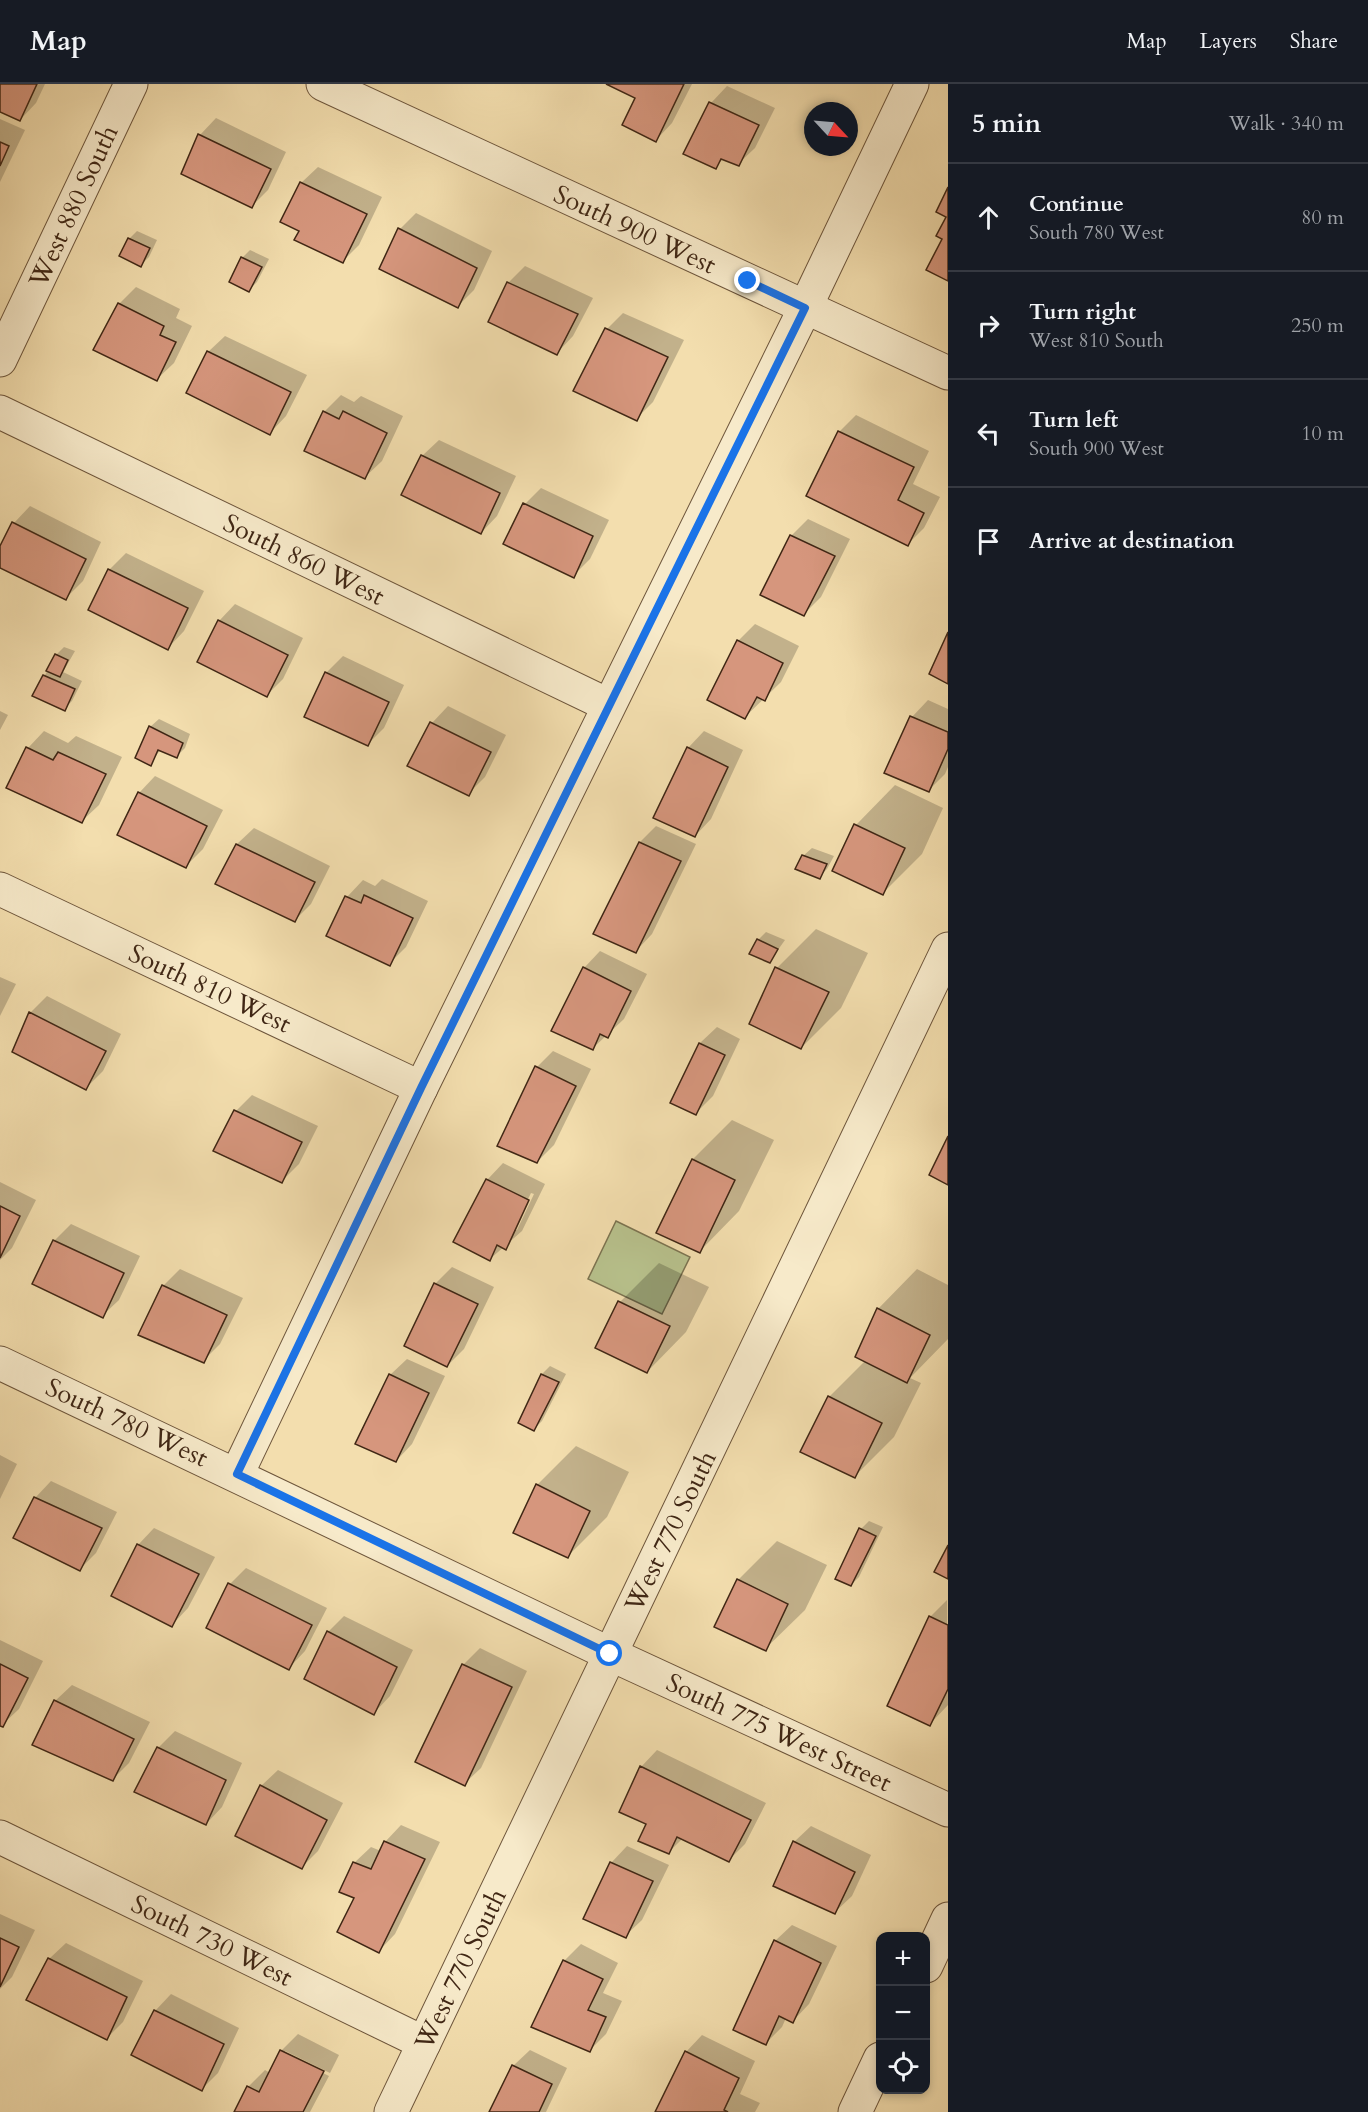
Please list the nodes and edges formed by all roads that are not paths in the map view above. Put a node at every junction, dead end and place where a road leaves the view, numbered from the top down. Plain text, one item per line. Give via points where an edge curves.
1 (131, 84) edge
2 (323, 84) edge
3 (912, 84) edge
4 (805, 308) junction
5 (0, 360) edge
6 (948, 373) edge
7 (0, 412) edge
8 (608, 705) junction
9 (0, 889) edge
10 (948, 949) edge
11 (421, 1088) junction
12 (0, 1363) edge
13 (237, 1474) junction
14 (610, 1654) junction
15 (948, 1810) edge
16 (0, 1837) edge
17 (948, 1919) edge
18 (930, 1957) edge
19 (424, 2043) junction
20 (876, 2067) edge
21 (391, 2112) edge
22 (855, 2112) edge

1 - 5 street, West 880 South
2 - 4 street, South 900 West
3 - 4 street
4 - 6 street, South 900 West
4 - 8 street
7 - 8 street, South 860 West
8 - 11 street
9 - 11 street, South 810 West
10 - 14 street, West 770 South
11 - 13 street
12 - 13 street, South 780 West
13 - 14 street, South 780 West
14 - 15 street, South 775 West Street
14 - 19 street, West 770 South
16 - 19 street, South 730 West
17 - 18 street
19 - 21 street, West 770 South
20 - 22 street

